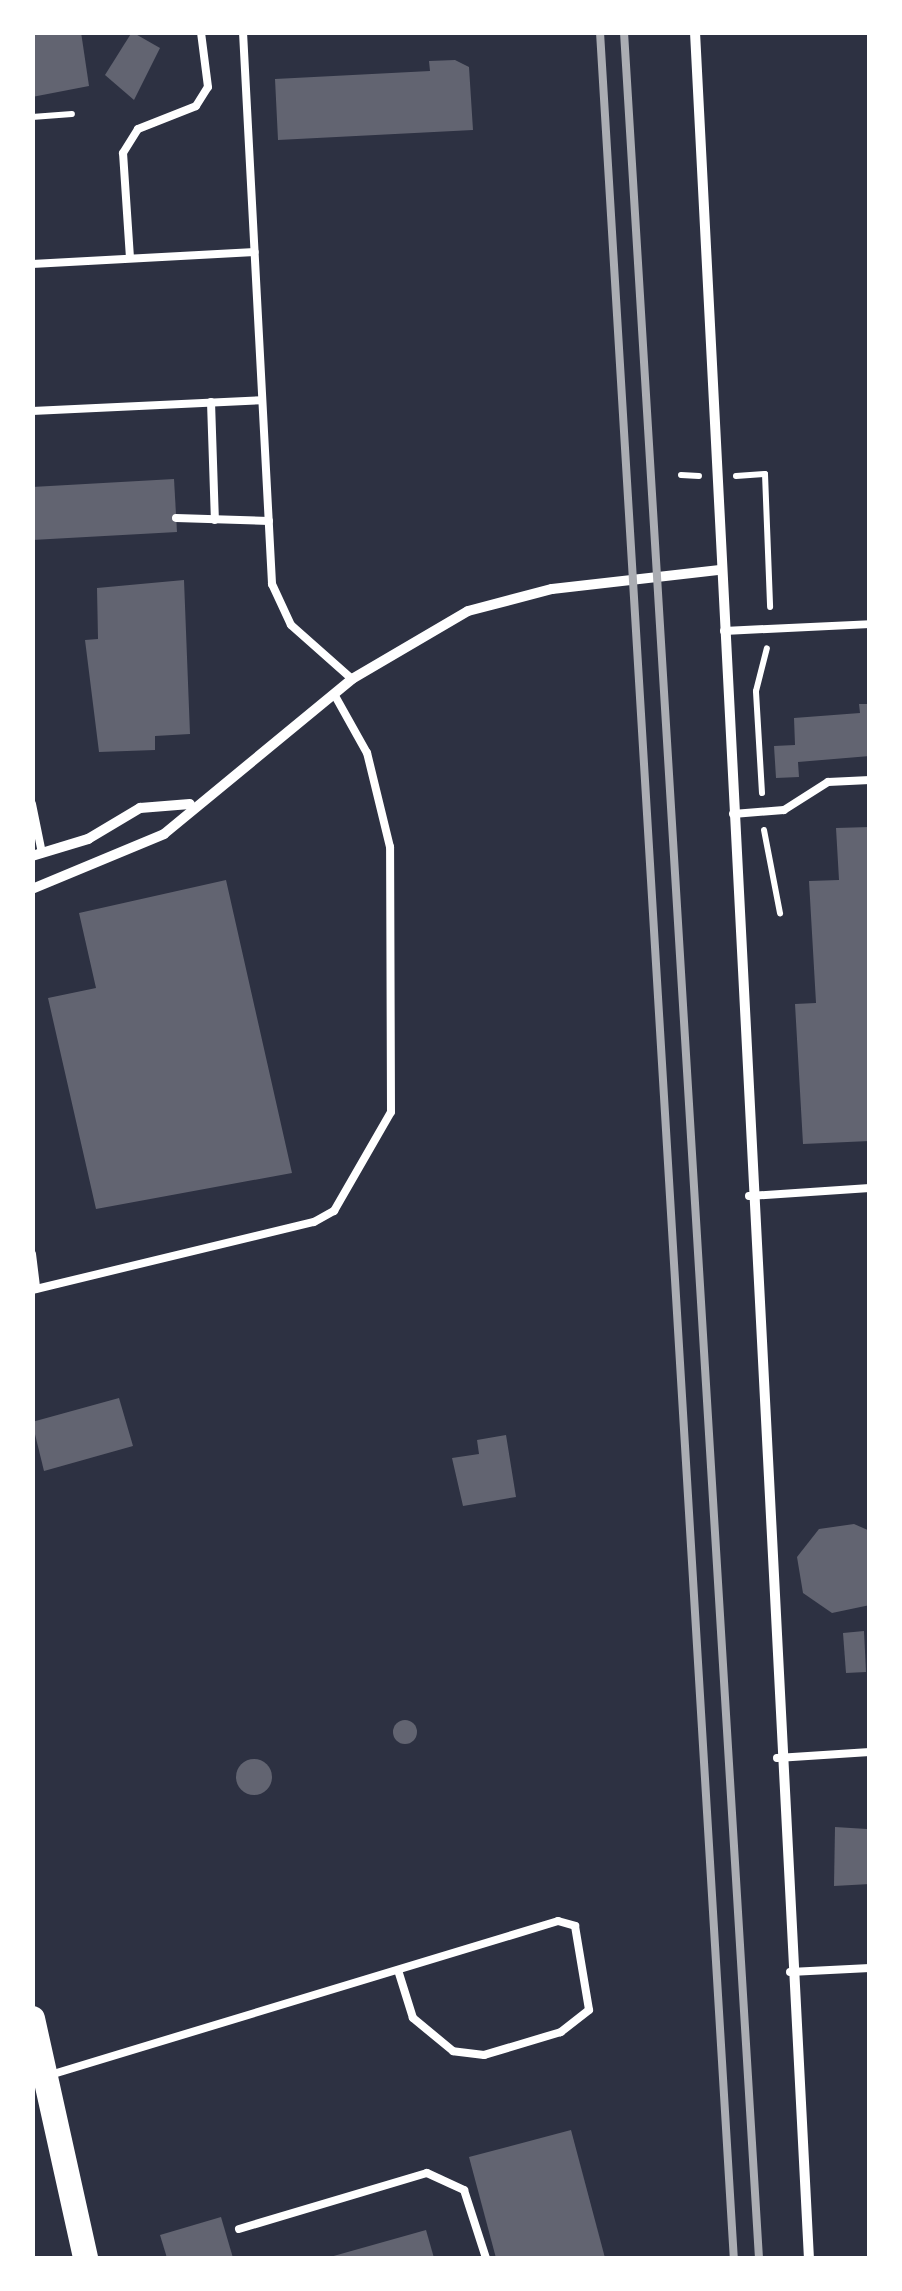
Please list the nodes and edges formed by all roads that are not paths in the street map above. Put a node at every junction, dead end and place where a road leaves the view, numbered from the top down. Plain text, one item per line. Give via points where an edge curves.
1 (201, 32) edge
2 (243, 32) edge
3 (695, 32) edge
4 (256, 252) junction
5 (130, 258) junction
6 (32, 264) edge
7 (262, 400) junction
8 (211, 402) junction
9 (32, 411) edge
10 (176, 518) dead end
11 (214, 520) junction
12 (268, 521) junction
13 (720, 570) junction
14 (870, 624) edge
15 (722, 631) junction
16 (352, 680) junction
17 (334, 694) junction
18 (870, 780) edge
19 (32, 804) edge
20 (190, 804) junction
21 (731, 814) junction
22 (37, 855) edge
23 (32, 890) edge
24 (870, 1188) edge
25 (749, 1196) junction
26 (32, 1254) edge
27 (34, 1290) edge
28 (870, 1752) edge
29 (778, 1758) junction
30 (870, 1968) edge
31 (398, 1970) junction
32 (790, 1972) junction
33 (32, 2018) edge
34 (46, 2077) junction
35 (239, 2229) dead end
36 (86, 2258) edge
37 (486, 2258) edge
38 (808, 2258) edge

1 - 5 lane via 202,96 138,129 122,153
2 - 4 lane
3 - 13 street
4 - 5 lane
4 - 7 lane
5 - 6 lane
7 - 8 lane
7 - 12 lane
8 - 9 lane
8 - 11 lane
10 - 11 lane
11 - 12 lane
12 - 16 lane via 272,584 291,625
13 - 15 street
13 - 16 street via 552,589 468,611
14 - 15 lane
15 - 21 street
16 - 17 street
17 - 20 street
17 - 27 lane via 367,754 390,847 391,1112 334,1211 314,1222
18 - 21 lane via 828,782 763,815
19 - 22 lane
20 - 22 street via 140,808
20 - 23 street via 164,834
21 - 25 street
24 - 25 lane
25 - 29 street
26 - 27 lane
28 - 29 lane
29 - 32 street
30 - 32 lane
31 - 31 lane via 558,1920 575,1926 589,2010 561,2032 484,2055 453,2051 412,2018
31 - 34 lane
32 - 38 street
33 - 34 main road
34 - 36 main road
35 - 37 lane via 427,2173 464,2190

